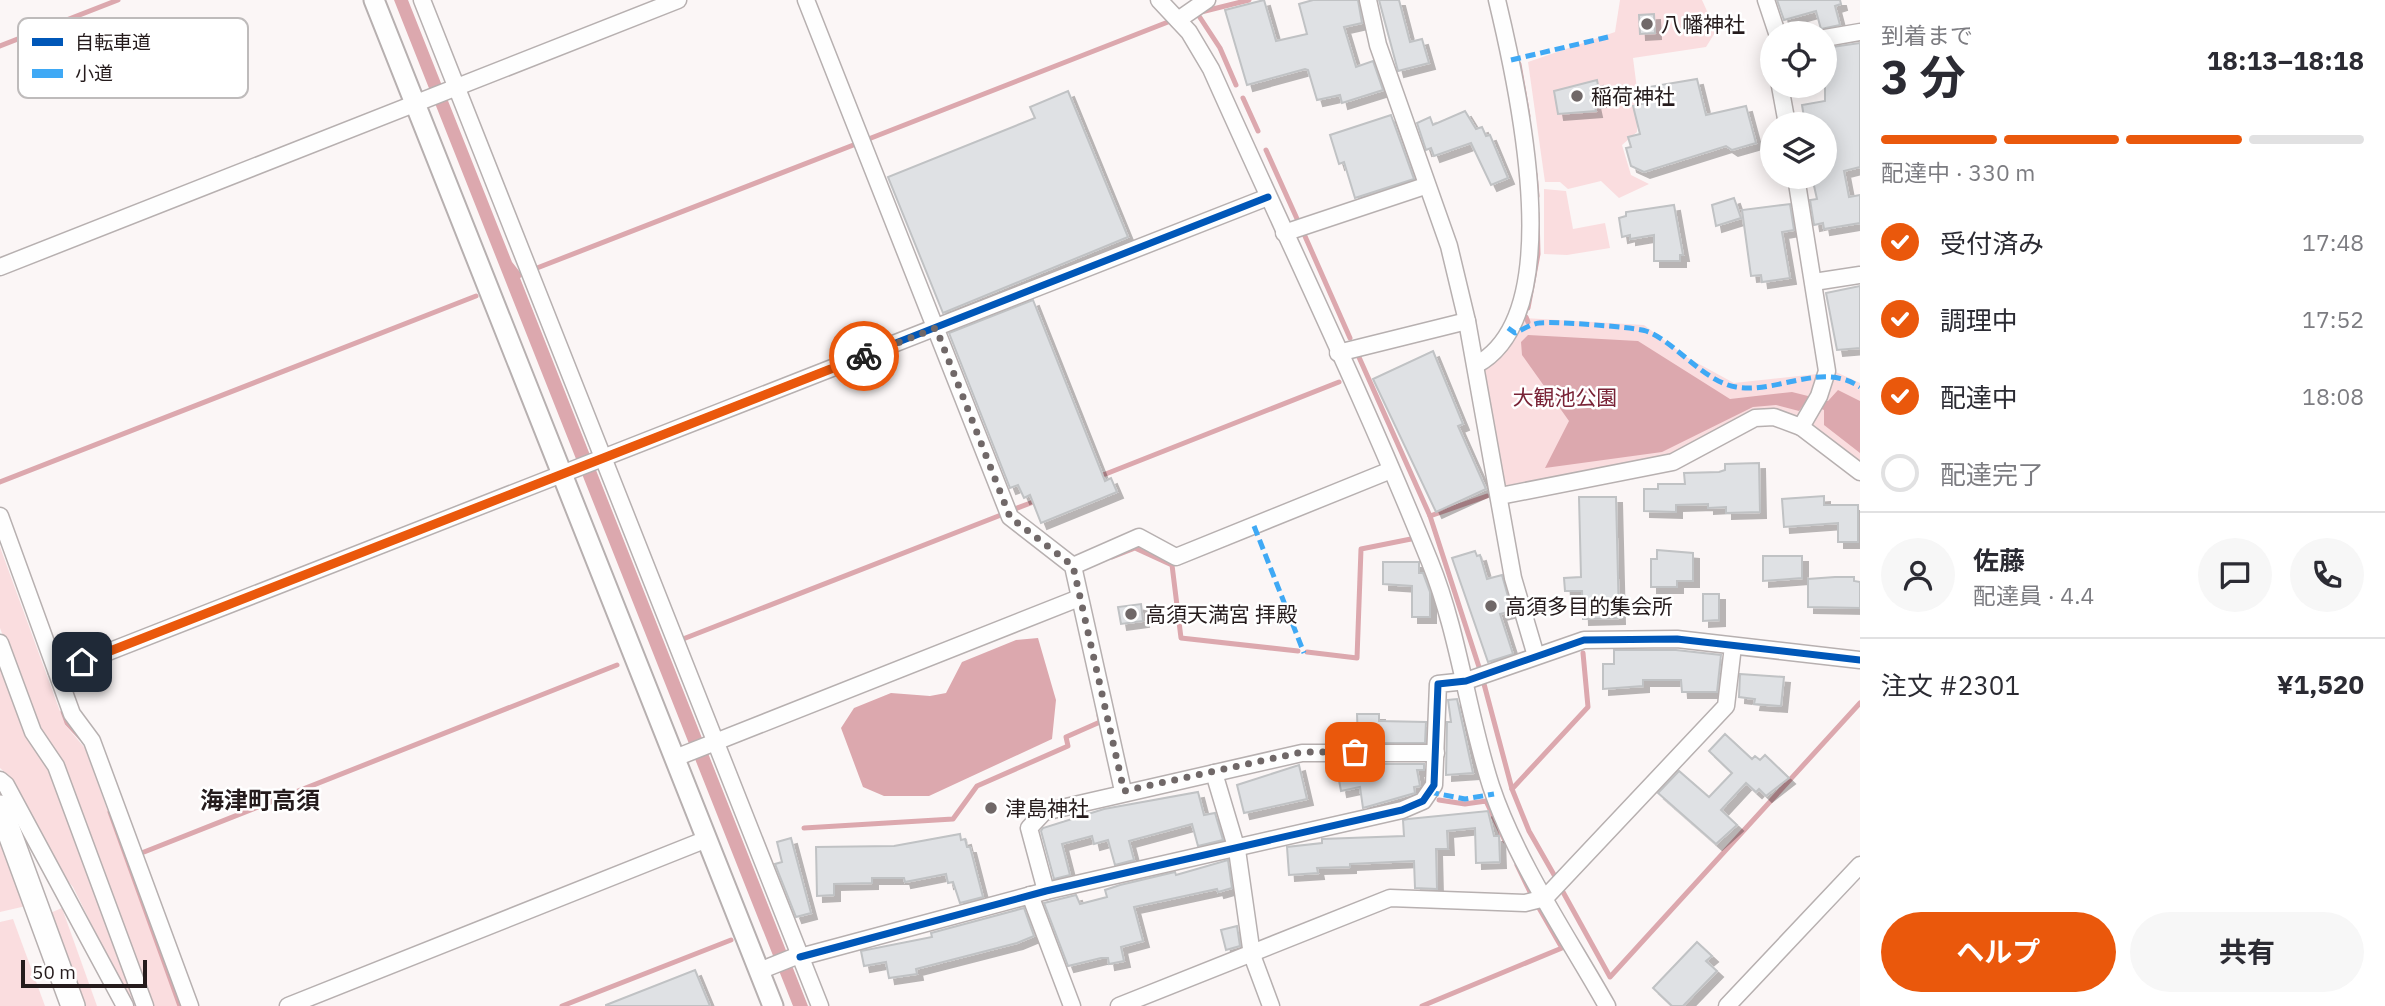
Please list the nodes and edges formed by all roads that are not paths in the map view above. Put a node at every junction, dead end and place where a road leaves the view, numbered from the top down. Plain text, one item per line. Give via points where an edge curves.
1 (374, 0) edge
2 (422, 0) edge
3 (678, 0) edge
4 (806, 0) edge
5 (1159, 0) edge
6 (1206, 0) edge
7 (1368, 0) edge
8 (1497, 0) edge
9 (1766, 0) edge
10 (1178, 20) junction
11 (1773, 21) edge
12 (1860, 32) edge
13 (1837, 36) edge
14 (452, 88) junction
15 (421, 100) junction
16 (1425, 186) junction
17 (1798, 189) edge
18 (1268, 197) junction
19 (1284, 233) junction
20 (0, 267) edge
21 (1860, 275) edge
22 (1814, 282) junction
23 (1467, 321) junction
24 (936, 328) junction
25 (1338, 353) junction
26 (1476, 365) junction
27 (1801, 427) junction
28 (600, 460) junction
29 (1391, 470) junction
30 (570, 471) junction
31 (1860, 472) edge
32 (1500, 496) junction
33 (0, 516) edge
34 (1073, 566) junction
35 (1079, 598) junction
36 (0, 643) edge
37 (1733, 646) junction
38 (1536, 656) junction
39 (1860, 660) edge
40 (57, 672) junction
41 (1465, 681) junction
42 (712, 744) junction
43 (1436, 752) junction
44 (681, 756) junction
45 (1214, 773) junction
46 (0, 780) edge
47 (1124, 791) junction
48 (0, 807) edge
49 (707, 839) junction
50 (1237, 850) junction
51 (1860, 865) edge
52 (1038, 893) junction
53 (1545, 898) junction
54 (1252, 955) junction
55 (798, 956) junction
56 (766, 968) junction
57 (73, 1006) edge
58 (125, 1006) edge
59 (145, 1006) edge
60 (190, 1006) edge
61 (288, 1006) edge
62 (773, 1006) edge
63 (820, 1006) edge
64 (1072, 1006) edge
65 (1119, 1006) edge
66 (1271, 1006) edge
67 (1606, 1006) edge
68 (1727, 1006) edge

1 - 15 street
2 - 14 street
3 - 14 street
4 - 24 street
5 - 10 street
6 - 10 street
7 - 16 street
8 - 26 street via 1518,86 1528,167 1530,246 1517,312 1503,338
9 - 11 street
10 - 18 street via 1211,69
12 - 13 street
14 - 15 street
14 - 28 street
15 - 20 street
15 - 30 street
16 - 19 street
16 - 23 street via 1448,246
17 - 22 street
18 - 19 street
18 - 24 street
19 - 25 street
21 - 22 street
22 - 27 street via 1827,371
23 - 25 street
23 - 26 street
24 - 28 street
24 - 34 street via 1010,517
25 - 29 street
26 - 32 street
27 - 31 street
27 - 32 street via 1774,417 1755,418 1673,463
28 - 30 street
28 - 42 street
29 - 34 street via 1176,557 1139,537
29 - 41 street via 1431,564
30 - 40 street
30 - 44 street
32 - 38 street via 1513,578
33 - 40 street
34 - 35 street
35 - 42 street
35 - 47 street
36 - 59 street via 33,732 56,766
37 - 38 street via 1677,639 1584,640
37 - 39 street
37 - 53 street via 1726,706
38 - 41 street
40 - 60 street via 72,714 92,741
41 - 43 street via 1438,684
41 - 53 street via 1492,788
42 - 44 street
42 - 55 street
43 - 45 street via 1302,752
43 - 50 street via 1434,785 1423,801
44 - 49 street
45 - 47 street
45 - 50 street
46 - 58 street
47 - 52 street via 1044,812 1029,828
48 - 57 main road
49 - 56 street
49 - 61 street
50 - 52 street
50 - 54 street
51 - 68 street
52 - 55 street
52 - 64 street
53 - 54 street via 1525,903 1390,898
53 - 67 street
54 - 65 street
54 - 66 street
55 - 56 street
55 - 63 street
56 - 62 street

